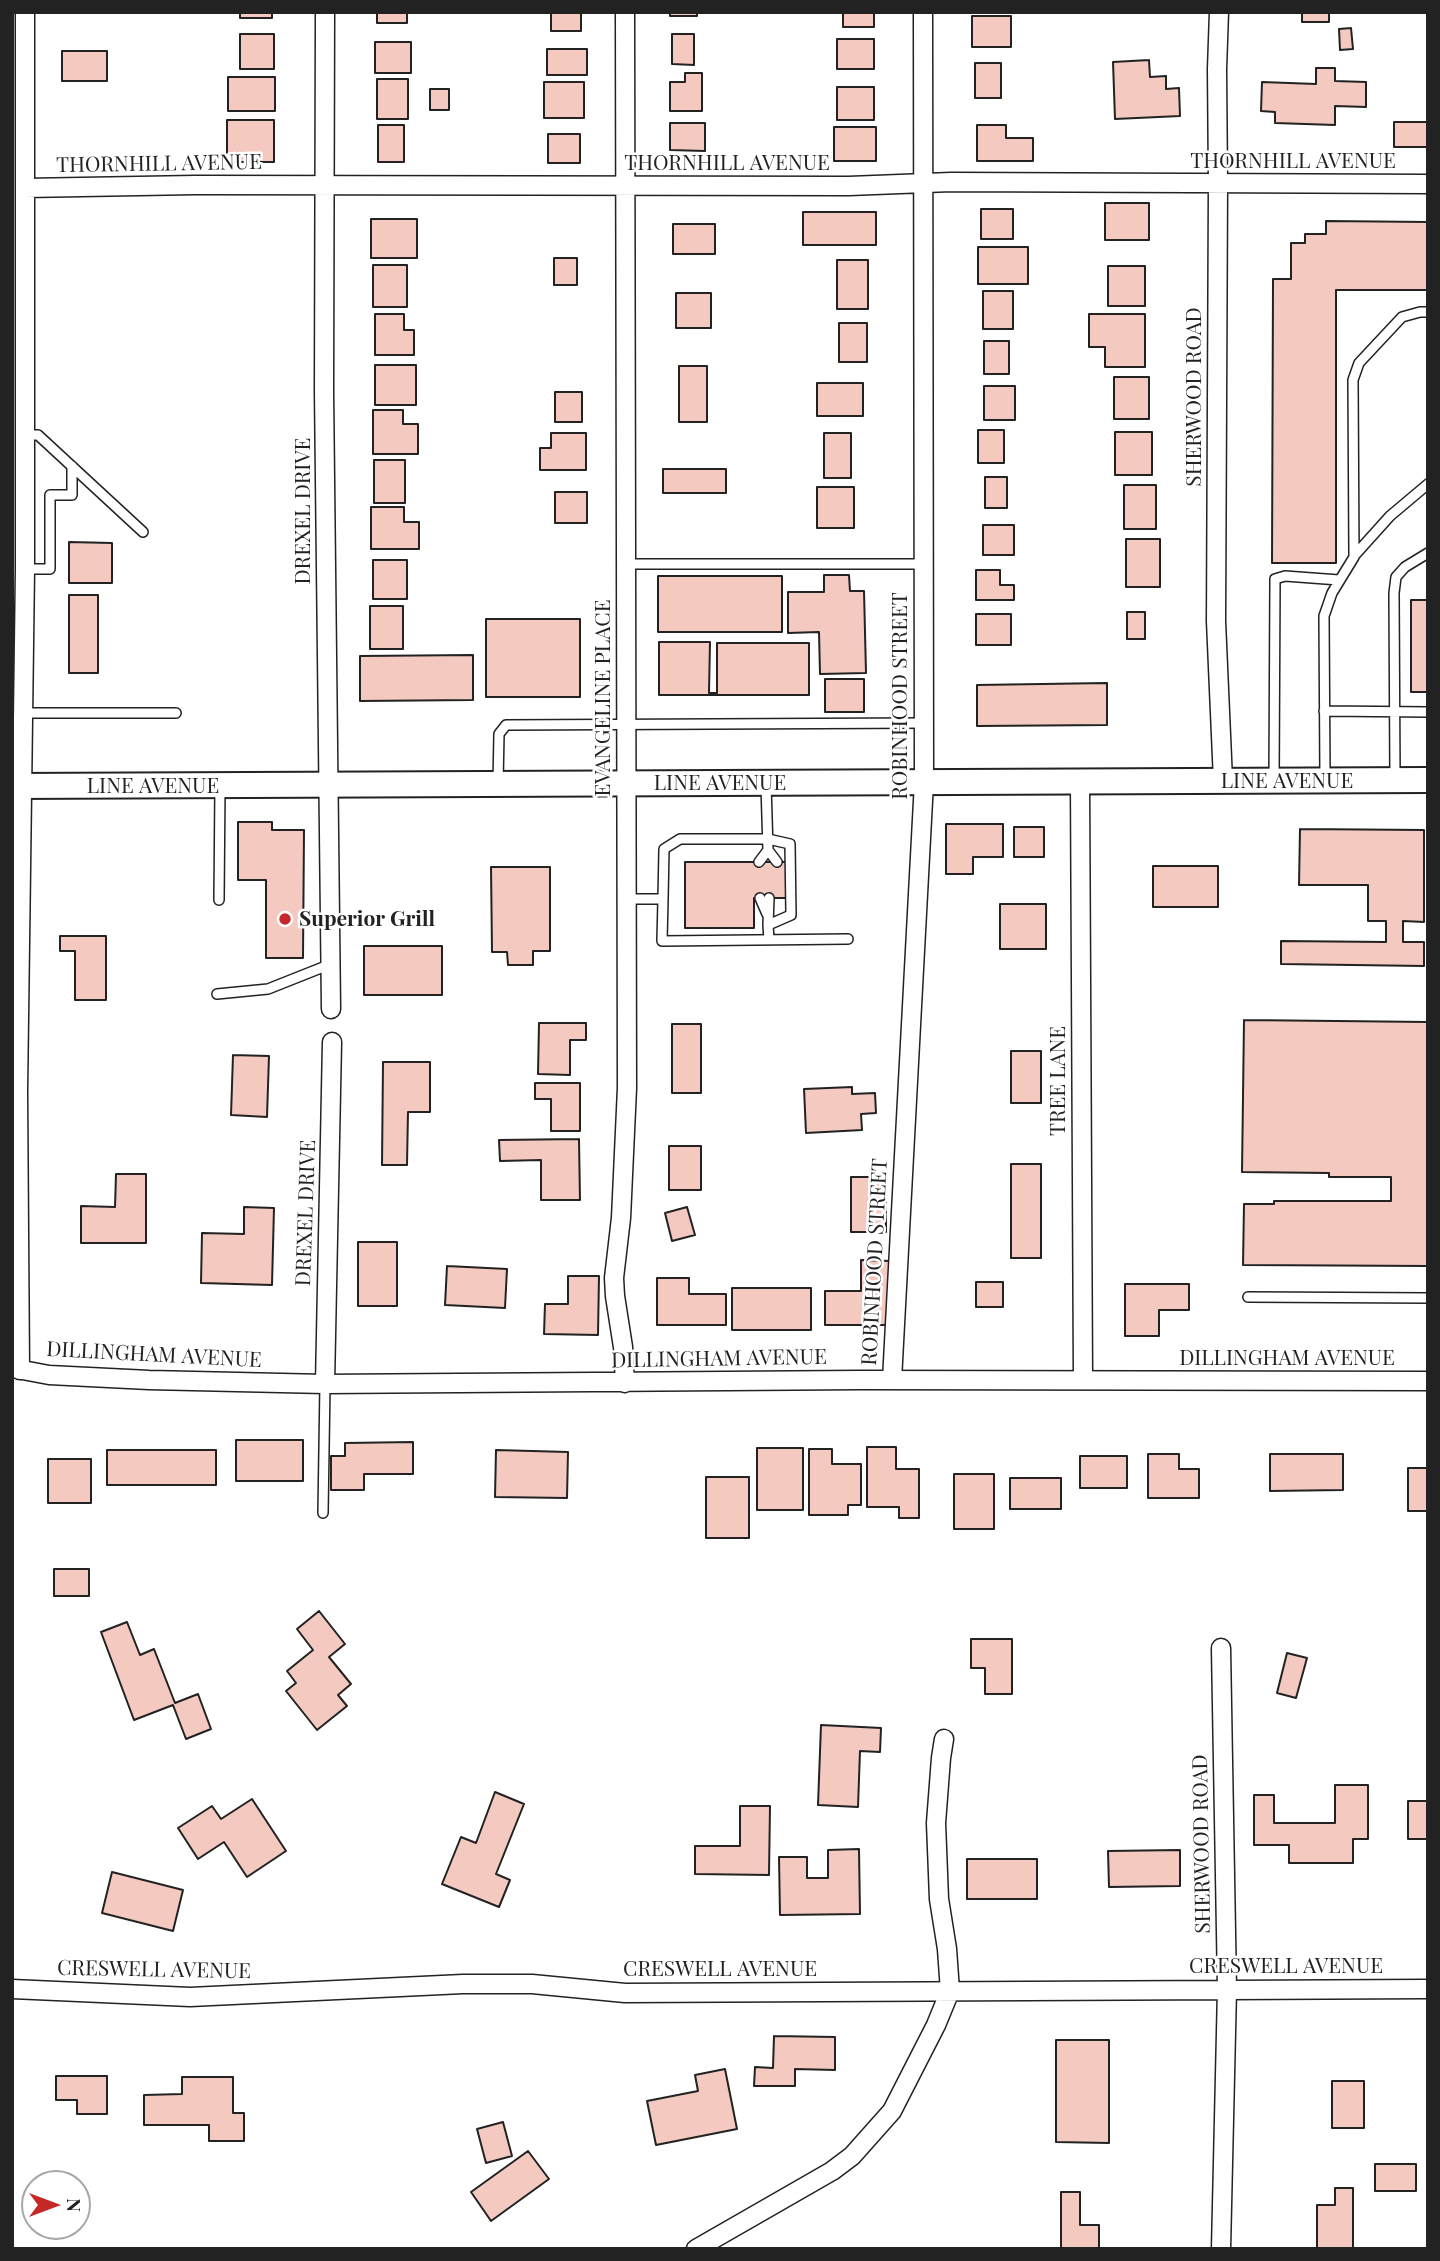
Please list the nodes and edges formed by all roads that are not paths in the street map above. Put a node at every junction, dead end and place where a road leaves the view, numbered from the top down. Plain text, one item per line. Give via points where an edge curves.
1 (25, 12) edge
2 (326, 12) edge
3 (625, 12) edge
4 (923, 12) edge
5 (1219, 12) edge
6 (923, 184) junction
7 (1218, 184) junction
8 (1428, 184) edge
9 (326, 185) junction
10 (624, 185) junction
11 (25, 188) junction
12 (1428, 312) edge
13 (25, 435) junction
14 (72, 466) junction
15 (19, 471) edge
16 (1428, 484) edge
17 (143, 532) dead end
18 (1428, 553) edge
19 (1354, 557) junction
20 (625, 564) junction
21 (923, 564) junction
22 (24, 569) junction
23 (1339, 580) junction
24 (1324, 711) junction
25 (1394, 712) junction
26 (1428, 712) edge
27 (23, 713) junction
28 (176, 713) dead end
29 (924, 723) junction
30 (626, 726) junction
31 (1325, 780) junction
32 (1395, 780) junction
33 (1428, 780) edge
34 (1080, 781) junction
35 (1223, 781) junction
36 (1274, 781) junction
37 (924, 782) junction
38 (766, 783) junction
39 (626, 784) junction
40 (498, 785) junction
41 (17, 786) edge
42 (220, 786) junction
43 (327, 786) junction
44 (17, 830) edge
45 (768, 839) junction
46 (768, 850) junction
47 (16, 872) edge
48 (219, 900) dead end
49 (626, 900) junction
50 (663, 900) junction
51 (768, 920) junction
52 (16, 936) edge
53 (848, 939) dead end
54 (769, 940) junction
55 (331, 964) junction
56 (217, 994) dead end
57 (331, 1009) dead end
58 (332, 1042) dead end
59 (1248, 1297) dead end
60 (1428, 1298) edge
61 (16, 1369) edge
62 (892, 1380) junction
63 (1083, 1380) junction
64 (1428, 1381) edge
65 (625, 1383) junction
66 (326, 1384) junction
67 (323, 1513) dead end
68 (1221, 1648) dead end
69 (944, 1739) dead end
70 (12, 1989) edge
71 (1227, 1989) junction
72 (1428, 1989) edge
73 (950, 1991) junction
74 (696, 2249) edge
75 (1221, 2249) edge

1 - 11 street
2 - 9 street, DREXEL DRIVE
3 - 10 street, EVANGELINE PLACE
4 - 6 street, ROBINHOOD STREET
5 - 7 street, SHERWOOD ROAD
6 - 7 street, THORNHILL AVENUE
6 - 10 street, THORNHILL AVENUE
6 - 21 street, ROBINHOOD STREET
7 - 8 street, THORNHILL AVENUE
7 - 35 street, SHERWOOD ROAD via 1216,646
9 - 10 street, THORNHILL AVENUE
9 - 11 street, THORNHILL AVENUE
9 - 43 street, DREXEL DRIVE
10 - 20 street, EVANGELINE PLACE
11 - 13 street
12 - 19 lane via 1402,317 1359,363 1353,380
13 - 14 lane via 38,435
13 - 15 street
14 - 17 lane
14 - 22 lane via 72,495 50,495 50,569
15 - 22 street
16 - 19 lane via 1390,516
18 - 25 lane via 1396,577
19 - 23 lane
20 - 21 lane
20 - 30 street, EVANGELINE PLACE
21 - 29 street, ROBINHOOD STREET
22 - 27 street
23 - 24 lane via 1324,616
23 - 36 lane via 1275,579
24 - 25 lane
24 - 31 lane
25 - 26 lane
25 - 32 lane
27 - 28 lane
27 - 41 street
29 - 30 lane
29 - 37 street, ROBINHOOD STREET
30 - 39 street, EVANGELINE PLACE
30 - 40 lane via 506,725 499,734
31 - 32 main road, LINE AVENUE
31 - 36 main road, LINE AVENUE
32 - 33 main road, LINE AVENUE
34 - 35 main road, LINE AVENUE
34 - 37 main road, LINE AVENUE
34 - 63 street, TREE LANE
35 - 36 main road, LINE AVENUE
37 - 38 main road, LINE AVENUE
37 - 62 street, ROBINHOOD STREET
38 - 39 main road, LINE AVENUE
38 - 45 lane
39 - 40 main road, LINE AVENUE
39 - 49 street, EVANGELINE PLACE
40 - 43 main road, LINE AVENUE
41 - 42 main road, LINE AVENUE
41 - 44 street
42 - 43 main road, LINE AVENUE
42 - 48 lane
43 - 55 street, DREXEL DRIVE
44 - 47 street
45 - 46 lane
45 - 50 lane via 680,839 664,849
45 - 51 lane via 790,844 791,915
46 - 46 lane via 768,862
47 - 52 street
49 - 50 lane
49 - 65 street, EVANGELINE PLACE via 625,1151 614,1278
50 - 54 lane via 662,941
51 - 51 lane via 769,898
51 - 54 lane
52 - 61 street
53 - 54 lane
55 - 56 lane via 268,989
55 - 57 street, DREXEL DRIVE
58 - 66 street, DREXEL DRIVE
59 - 60 lane
61 - 66 street, DILLINGHAM AVENUE via 149,1380
62 - 63 street, DILLINGHAM AVENUE
62 - 65 street, DILLINGHAM AVENUE
63 - 64 street, DILLINGHAM AVENUE
65 - 66 street, DILLINGHAM AVENUE
66 - 67 lane
68 - 71 street, SHERWOOD ROAD
69 - 73 street via 936,1823
70 - 73 street, CRESWELL AVENUE via 190,1997 463,1984 532,1984 625,1993
71 - 72 street, CRESWELL AVENUE
71 - 73 street, CRESWELL AVENUE
71 - 75 street, SHERWOOD ROAD
73 - 74 street via 892,2111 852,2156

